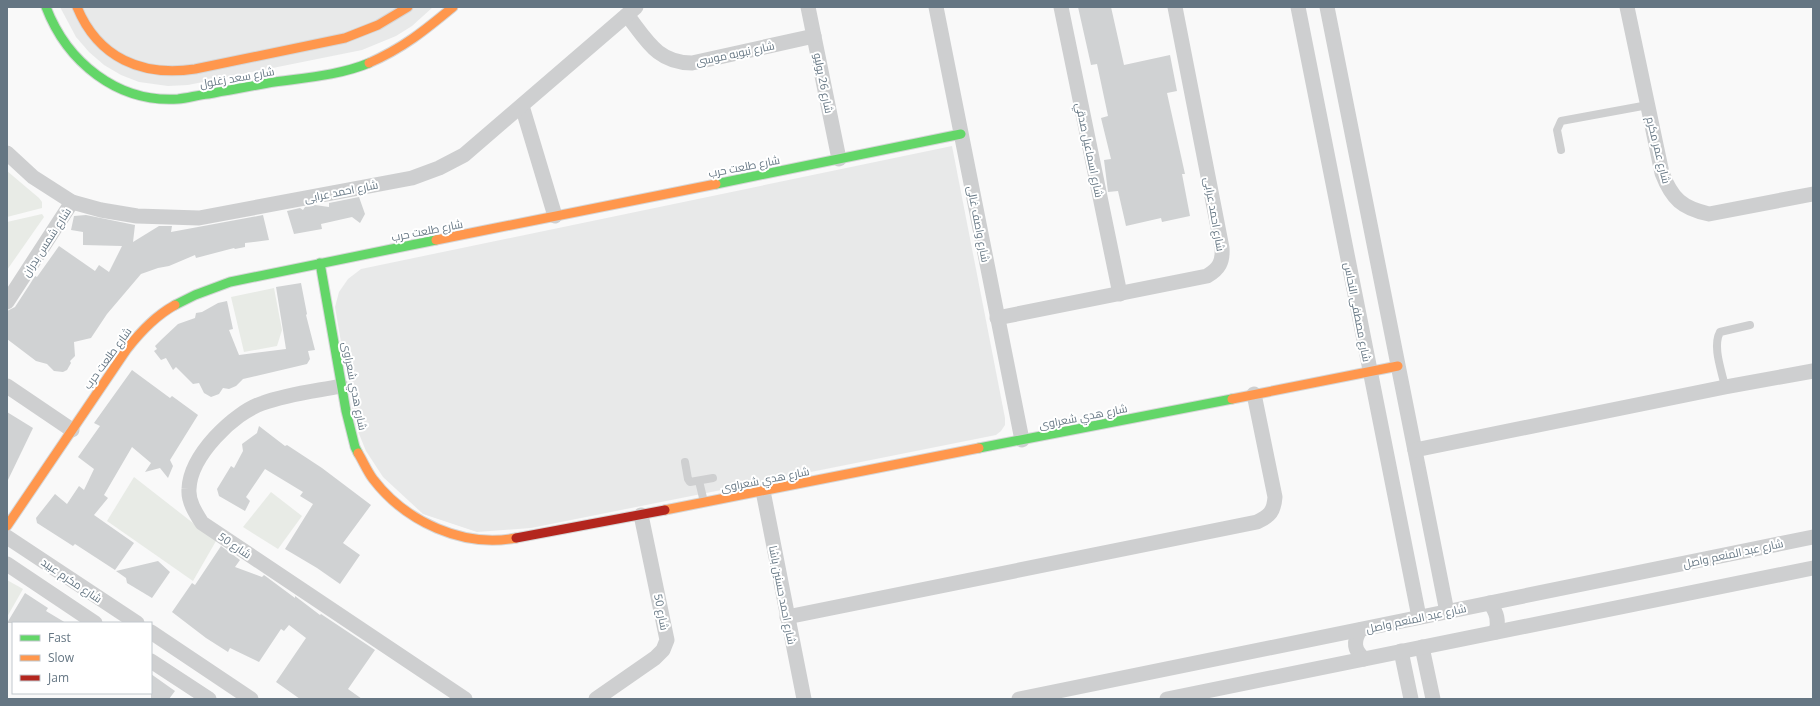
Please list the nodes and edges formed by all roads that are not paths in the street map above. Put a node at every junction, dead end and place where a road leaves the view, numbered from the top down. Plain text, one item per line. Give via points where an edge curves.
1 (46, 7) edge
2 (77, 7) edge
3 (408, 7) edge
4 (453, 7) edge
5 (808, 7) edge
6 (936, 7) edge
7 (1061, 7) edge
8 (1175, 7) edge
9 (1298, 7) edge
10 (1327, 7) edge
11 (1627, 7) edge
12 (632, 11) edge
13 (814, 36) junction
14 (1648, 105) junction
15 (522, 106) junction
16 (961, 134) junction
17 (1561, 150) dead end
18 (7, 153) edge
19 (839, 159) junction
20 (1813, 194) edge
21 (72, 202) junction
22 (555, 216) junction
23 (320, 264) junction
24 (1120, 294) junction
25 (7, 302) edge
26 (997, 318) junction
27 (1750, 325) dead end
28 (1398, 366) junction
29 (1370, 371) junction
30 (1813, 371) edge
31 (7, 386) edge
32 (341, 386) junction
33 (1725, 387) junction
34 (1254, 394) junction
35 (72, 430) junction
36 (1022, 440) junction
37 (1415, 450) junction
38 (684, 462) dead end
39 (713, 478) dead end
40 (699, 481) junction
41 (763, 491) junction
42 (704, 503) junction
43 (641, 515) junction
44 (7, 526) edge
45 (7, 537) edge
46 (1813, 537) edge
47 (7, 564) edge
48 (1813, 568) edge
49 (1490, 603) junction
50 (1447, 612) junction
51 (787, 616) junction
52 (1419, 618) junction
53 (94, 622) edge
54 (135, 622) edge
55 (1360, 630) junction
56 (1496, 632) junction
57 (152, 633) edge
58 (1422, 647) junction
59 (1401, 652) junction
60 (1364, 659) junction
61 (152, 661) edge
62 (209, 699) edge
63 (251, 699) edge
64 (465, 699) edge
65 (596, 699) edge
66 (804, 699) edge
67 (1019, 699) edge
68 (1167, 699) edge
69 (1411, 699) edge
70 (1433, 699) edge

1 - 4 street, شارع سعد زغلول via 51,23 65,45 82,64 103,80 127,91 152,97 178,99 366,64 392,53 416,38
2 - 3 street, شارع سعد زغلول via 89,30 106,48 125,62 148,70 172,72 345,38 391,19
5 - 13 street, شارع 26 يوليو
6 - 16 street, شارع واصف غالى
7 - 24 street, شارع اسماعيل صدقي
8 - 24 street, شارع احمد عرابى via 1223,260 1217,270 1207,276
9 - 29 street, شارع مصطفى النحاس
10 - 28 street
11 - 14 street, شارع عمر مكرم
12 - 13 street, شارع نبويه موسى via 653,48 661,55 681,63 692,63
12 - 15 street, شارع احمد عرابى
13 - 19 street, شارع 26 يوليو
14 - 17 lane via 1561,121 1557,130
14 - 20 street, شارع عمر مكرم via 1662,173 1668,188 1678,201 1692,210 1709,214 1726,212
15 - 21 street, شارع احمد عرابى via 464,155 412,178 199,218 137,216
15 - 22 street
16 - 19 street, شارع طلعت حرب
16 - 26 street, شارع واصف غالى
18 - 21 street, شارع احمد عرابى via 33,177
19 - 22 street, شارع طلعت حرب
21 - 25 street, شارع شمس بدران
22 - 23 street, شارع طلعت حرب
23 - 32 street, شارع هدي شعراوى
23 - 35 street, شارع طلعت حرب via 230,282 199,292 171,307 146,326 125,352
24 - 26 street, شارع احمد عرابى
26 - 36 street, شارع واصف غالى
27 - 33 lane via 1720,332 1716,338
28 - 29 street, شارع هدي شعراوى
28 - 37 street
29 - 34 street, شارع هدي شعراوى
29 - 52 street, شارع مصطفى النحاس
30 - 33 street
31 - 35 street
32 - 43 street, شارع هدي شعراوى via 355,447 373,479 398,505 429,525 463,538 500,541
32 - 64 street, شارع 50 via 262,403 235,418 199,457 191,473 188,490 192,508 202,523
33 - 37 street
34 - 36 street, شارع هدي شعراوى
34 - 51 street via 1276,497 1274,508 1267,518 1249,524
35 - 44 street, شارع طلعت حرب
36 - 41 street, شارع هدي شعراوى
37 - 50 street
38 - 40 lane via 689,481
39 - 40 lane
40 - 42 lane
41 - 42 street, شارع هدي شعراوى
41 - 51 street, شارع احمد حسنين باشا
42 - 43 street, شارع هدي شعراوى
43 - 65 street, شارع 50 via 667,640 663,650 655,658
45 - 54 street, شارع مكرم عبيد
46 - 49 street, شارع عبد المنعم واصل
47 - 53 street, شارع مكرم عبيد
48 - 56 street
49 - 50 street, شارع عبد المنعم واصل
49 - 56 street via 1497,617
50 - 52 street, شارع عبد المنعم واصل
51 - 66 street, شارع احمد حسنين باشا
52 - 55 street, شارع عبد المنعم واصل
55 - 60 street via 1355,645
55 - 67 street, شارع عبد المنعم واصل
56 - 58 street
57 - 63 street
58 - 59 street
58 - 70 street
59 - 60 street
59 - 69 street
60 - 68 street
61 - 62 street

